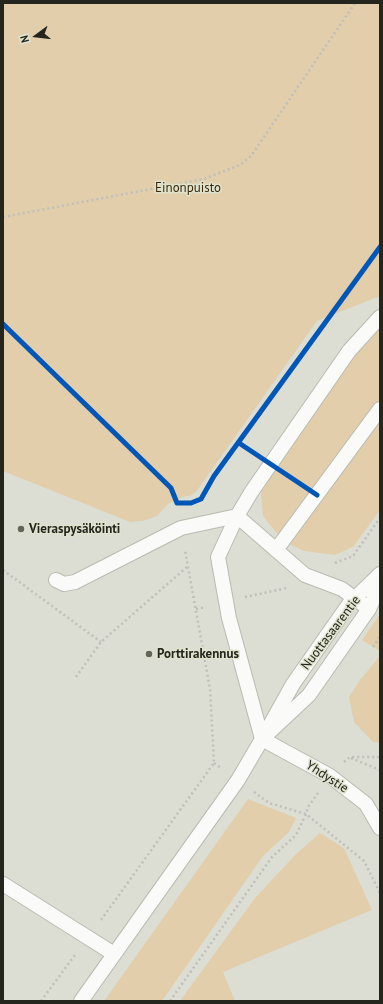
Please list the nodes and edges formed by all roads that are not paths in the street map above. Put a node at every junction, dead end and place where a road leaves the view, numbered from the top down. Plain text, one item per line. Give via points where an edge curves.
1 (380, 317) edge
2 (380, 409) edge
3 (237, 516) junction
4 (276, 550) junction
5 (380, 574) edge
6 (56, 580) dead end
7 (380, 585) edge
8 (355, 598) junction
9 (369, 609) junction
10 (262, 739) junction
11 (380, 828) edge
12 (3, 884) edge
13 (114, 954) junction
14 (82, 1001) edge

1 - 3 lane via 349,351
2 - 4 lane
3 - 4 lane
3 - 6 lane via 181,528 75,582 64,584
3 - 10 lane via 218,557 228,618
4 - 8 lane via 305,574 342,589
5 - 8 lane, Nuottasaarentie
7 - 9 lane, Nuottasaarentie
8 - 9 lane
8 - 10 lane, Nuottasaarentie via 300,675
9 - 10 lane, Nuottasaarentie via 310,695
10 - 11 lane, Yhdystie via 330,776 366,804
10 - 13 lane, Nuottasaarentie via 238,780
12 - 13 lane
13 - 14 lane, Nuottasaarentie

